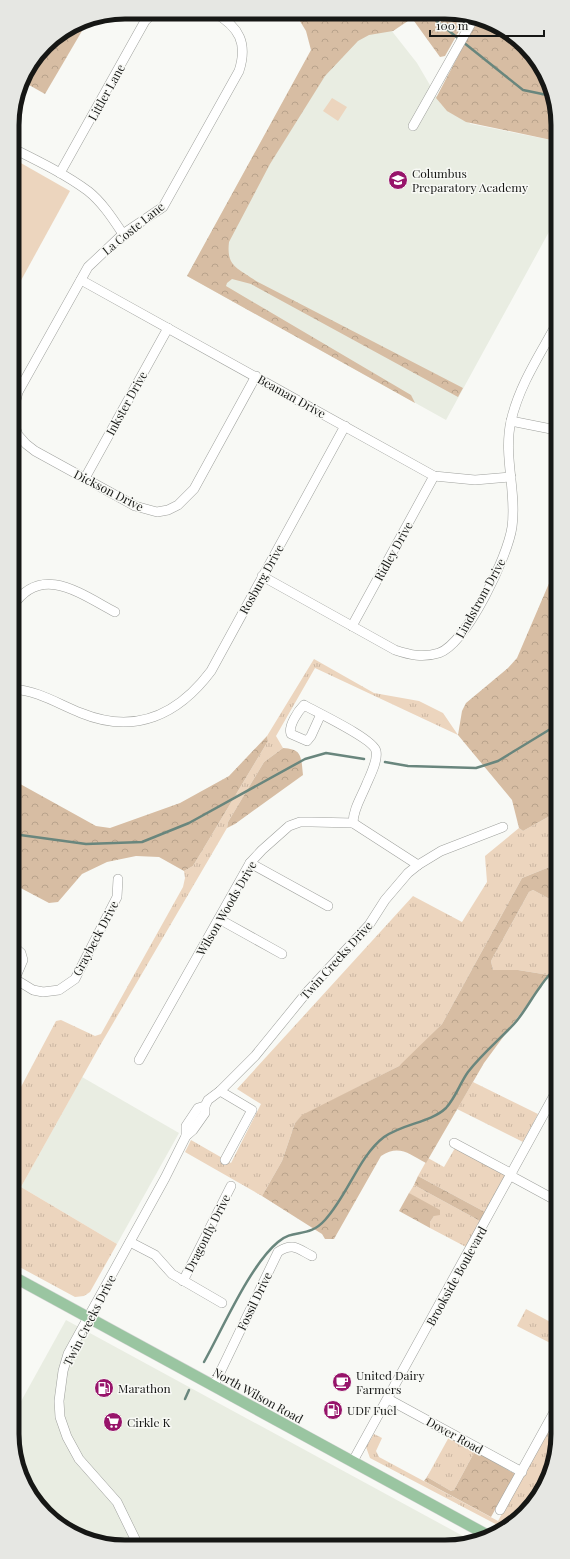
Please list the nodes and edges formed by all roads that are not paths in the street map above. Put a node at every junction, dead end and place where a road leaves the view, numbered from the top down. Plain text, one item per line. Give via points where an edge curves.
1 (147, 19) edge
2 (224, 19) edge
3 (471, 23) edge
4 (413, 126) dead end
5 (19, 152) edge
6 (60, 173) junction
7 (123, 234) junction
8 (81, 280) junction
9 (168, 328) junction
10 (551, 334) edge
11 (256, 376) junction
12 (19, 390) edge
13 (511, 421) junction
14 (345, 426) junction
15 (551, 429) edge
16 (19, 434) edge
17 (434, 476) junction
18 (511, 477) junction
19 (85, 478) junction
20 (262, 576) junction
21 (19, 597) edge
22 (114, 612) dead end
23 (352, 626) junction
24 (19, 690) edge
25 (321, 714) dead end
26 (353, 824) junction
27 (504, 827) dead end
28 (250, 863) junction
29 (418, 864) junction
30 (118, 879) dead end
31 (328, 906) dead end
32 (219, 919) junction
33 (19, 949) edge
34 (282, 954) dead end
35 (19, 969) edge
36 (19, 983) edge
37 (139, 1060) dead end
38 (220, 1091) junction
39 (551, 1101) edge
40 (454, 1143) dead end
41 (225, 1160) dead end
42 (511, 1175) junction
43 (231, 1186) dead end
44 (551, 1198) edge
45 (130, 1242) junction
46 (312, 1256) dead end
47 (19, 1281) edge
48 (183, 1281) junction
49 (222, 1303) dead end
50 (89, 1318) junction
51 (214, 1385) junction
52 (388, 1399) junction
53 (551, 1419) edge
54 (353, 1461) junction
55 (522, 1472) junction
56 (500, 1510) dead end
57 (483, 1533) edge
58 (136, 1540) edge

1 - 6 street, Littler Lane
2 - 7 street, La Coste Lane via 232,25 241,40 243,52 240,71 163,207
3 - 4 street
5 - 6 street
6 - 7 street via 88,192 112,217
7 - 8 street, La Coste Lane via 98,256
8 - 9 street, Beaman Drive
8 - 12 street, La Coste Lane
9 - 11 street, Beaman Drive
9 - 19 street, Inkster Drive
10 - 13 street, Lindstrom Drive via 524,383
11 - 14 street, Beaman Drive
11 - 19 street, Dickson Drive via 194,489 178,505 157,512 144,509
13 - 15 street
13 - 18 street, Lindstrom Drive via 508,442
14 - 17 street, Beaman Drive
14 - 20 street, Rosburg Drive
16 - 19 street, Dickson Drive via 35,451
17 - 18 street, Beaman Drive via 475,480
17 - 23 street, Ridley Drive
18 - 23 street, Lindstrom Drive via 514,507 512,528 502,562 468,625 452,646 428,656 411,656
20 - 23 street, Lindstrom Drive
20 - 24 street, Rosburg Drive via 211,672 188,698 158,716 124,723 111,722 80,713 46,696
21 - 22 street via 43,584 65,586
25 - 26 street via 369,741 376,751 371,773 354,813
26 - 28 street, Wilson Woods Drive via 295,824 277,836
26 - 29 street, Wilson Woods Drive
27 - 29 street, Twin Creeks Drive via 441,851
28 - 31 street
28 - 32 street, Wilson Woods Drive
29 - 38 street, Twin Creeks Drive via 408,873 351,946 307,992 255,1056
30 - 36 street, Graybeck Drive via 117,897 75,979 59,990 43,992
32 - 34 street
32 - 37 street, Wilson Woods Drive
33 - 35 street via 23,960
38 - 41 street via 252,1110
38 - 45 street, Twin Creeks Drive via 208,1100 205,1113 186,1136
39 - 42 street, Brookside Boulevard
40 - 42 street
42 - 44 street
42 - 52 street, Brookside Boulevard
43 - 48 street, Dragonfly Drive
45 - 48 street via 155,1255 172,1274
45 - 50 street, Twin Creeks Drive
46 - 51 street, Fossil Drive via 292,1246 278,1252
47 - 50 main road, North Wilson Road
48 - 49 street
50 - 51 main road, North Wilson Road
50 - 58 street, Twin Creeks Drive via 68,1354 63,1371 59,1401 60,1417 72,1448 117,1502
51 - 54 main road, North Wilson Road
52 - 54 street, Brookside Boulevard
52 - 55 street, Dover Road
53 - 55 street
54 - 57 main road, North Wilson Road
55 - 56 street

